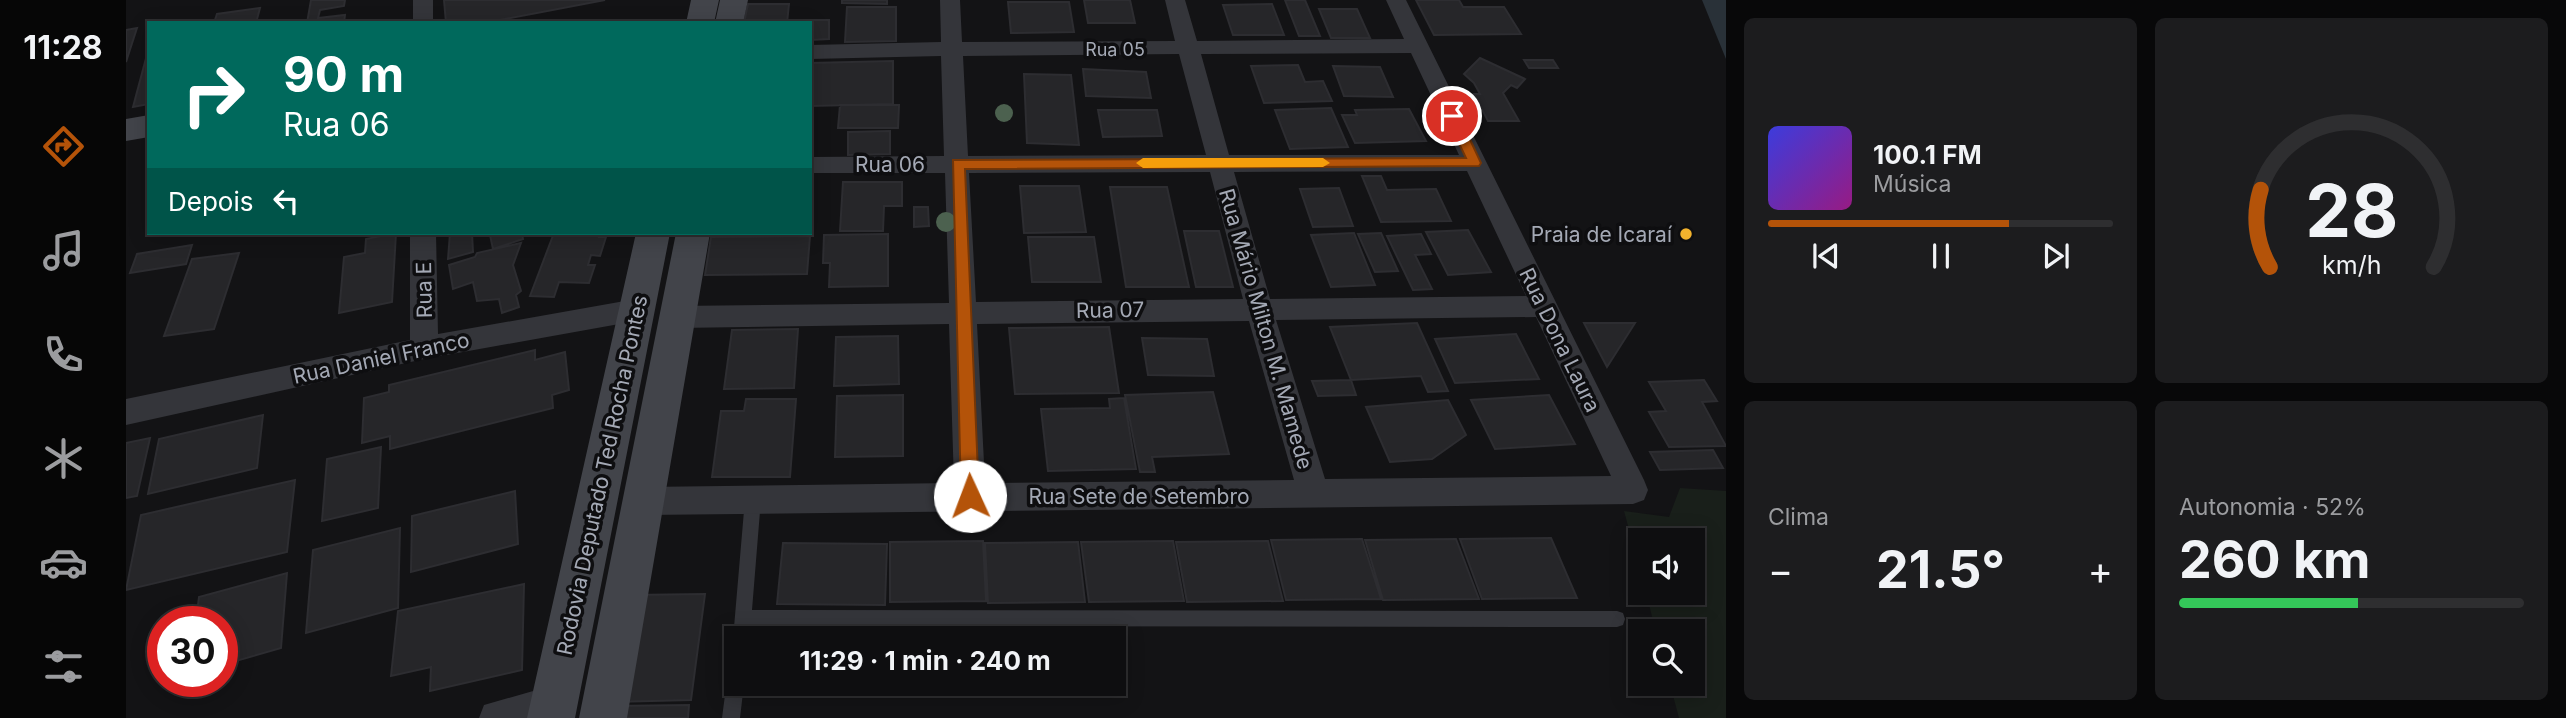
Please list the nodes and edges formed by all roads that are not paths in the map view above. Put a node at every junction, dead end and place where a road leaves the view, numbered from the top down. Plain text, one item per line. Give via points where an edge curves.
1 (423, 0) edge
2 (705, 0) edge
3 (734, 0) edge
4 (950, 0) edge
5 (1175, 0) edge
6 (1396, 0) edge
7 (423, 21) edge
8 (700, 21) edge
9 (729, 21) edge
10 (1419, 46) junction
11 (1188, 48) junction
12 (953, 49) junction
13 (812, 52) edge
14 (147, 126) edge
15 (126, 130) edge
16 (1219, 163) junction
17 (1475, 163) junction
18 (812, 164) edge
19 (958, 164) junction
20 (423, 235) edge
21 (653, 235) edge
22 (693, 235) edge
23 (1544, 306) junction
24 (1259, 308) junction
25 (636, 310) junction
26 (964, 313) junction
27 (677, 317) junction
28 (424, 348) junction
29 (126, 412) edge
30 (1633, 490) joint
31 (1314, 495) junction
32 (970, 496) junction
33 (753, 499) junction
34 (644, 501) junction
35 (743, 618) junction
36 (1617, 619) dead end
37 (742, 626) edge
38 (734, 696) edge
39 (552, 711) edge
40 (497, 718) edge
41 (603, 718) edge
42 (731, 718) edge

1 - 7 street
2 - 8 main road
3 - 9 main road
4 - 12 street
5 - 11 street, Rua Mário Milton M. Mamede
6 - 10 street, Rua Dona Laura
10 - 11 street, Rua 05
10 - 17 street, Rua Dona Laura
11 - 12 street, Rua 05
11 - 16 street, Rua Mário Milton M. Mamede
12 - 13 street, Rua 05
12 - 19 street
14 - 15 main road
16 - 17 street, Rua 06
16 - 19 street, Rua 06
16 - 24 street, Rua Mário Milton M. Mamede
17 - 23 street, Rua Dona Laura
18 - 19 street, Rua 06
19 - 26 street
20 - 28 street, Rua E
21 - 25 main road, Rodovia Deputado Ted Rocha Pontes
22 - 27 main road, Rodovia Deputado Ted Rocha Pontes
23 - 24 street, Rua 07
23 - 30 street, Rua Dona Laura
24 - 26 street, Rua 07
24 - 31 street, Rua Mário Milton M. Mamede
25 - 28 street, Rua Daniel Franco
25 - 39 main road, Rodovia Deputado Ted Rocha Pontes
26 - 27 street, Rua 07
26 - 32 street
27 - 34 main road, Rodovia Deputado Ted Rocha Pontes
28 - 29 street, Rua Daniel Franco
30 - 31 street, Rua Sete de Setembro
31 - 32 street, Rua Sete de Setembro
32 - 33 street, Rua Sete de Setembro
33 - 34 street, Rua Sete de Setembro
33 - 35 lane
34 - 41 main road, Rodovia Deputado Ted Rocha Pontes
35 - 36 lane
35 - 37 lane
38 - 42 lane
39 - 40 street

